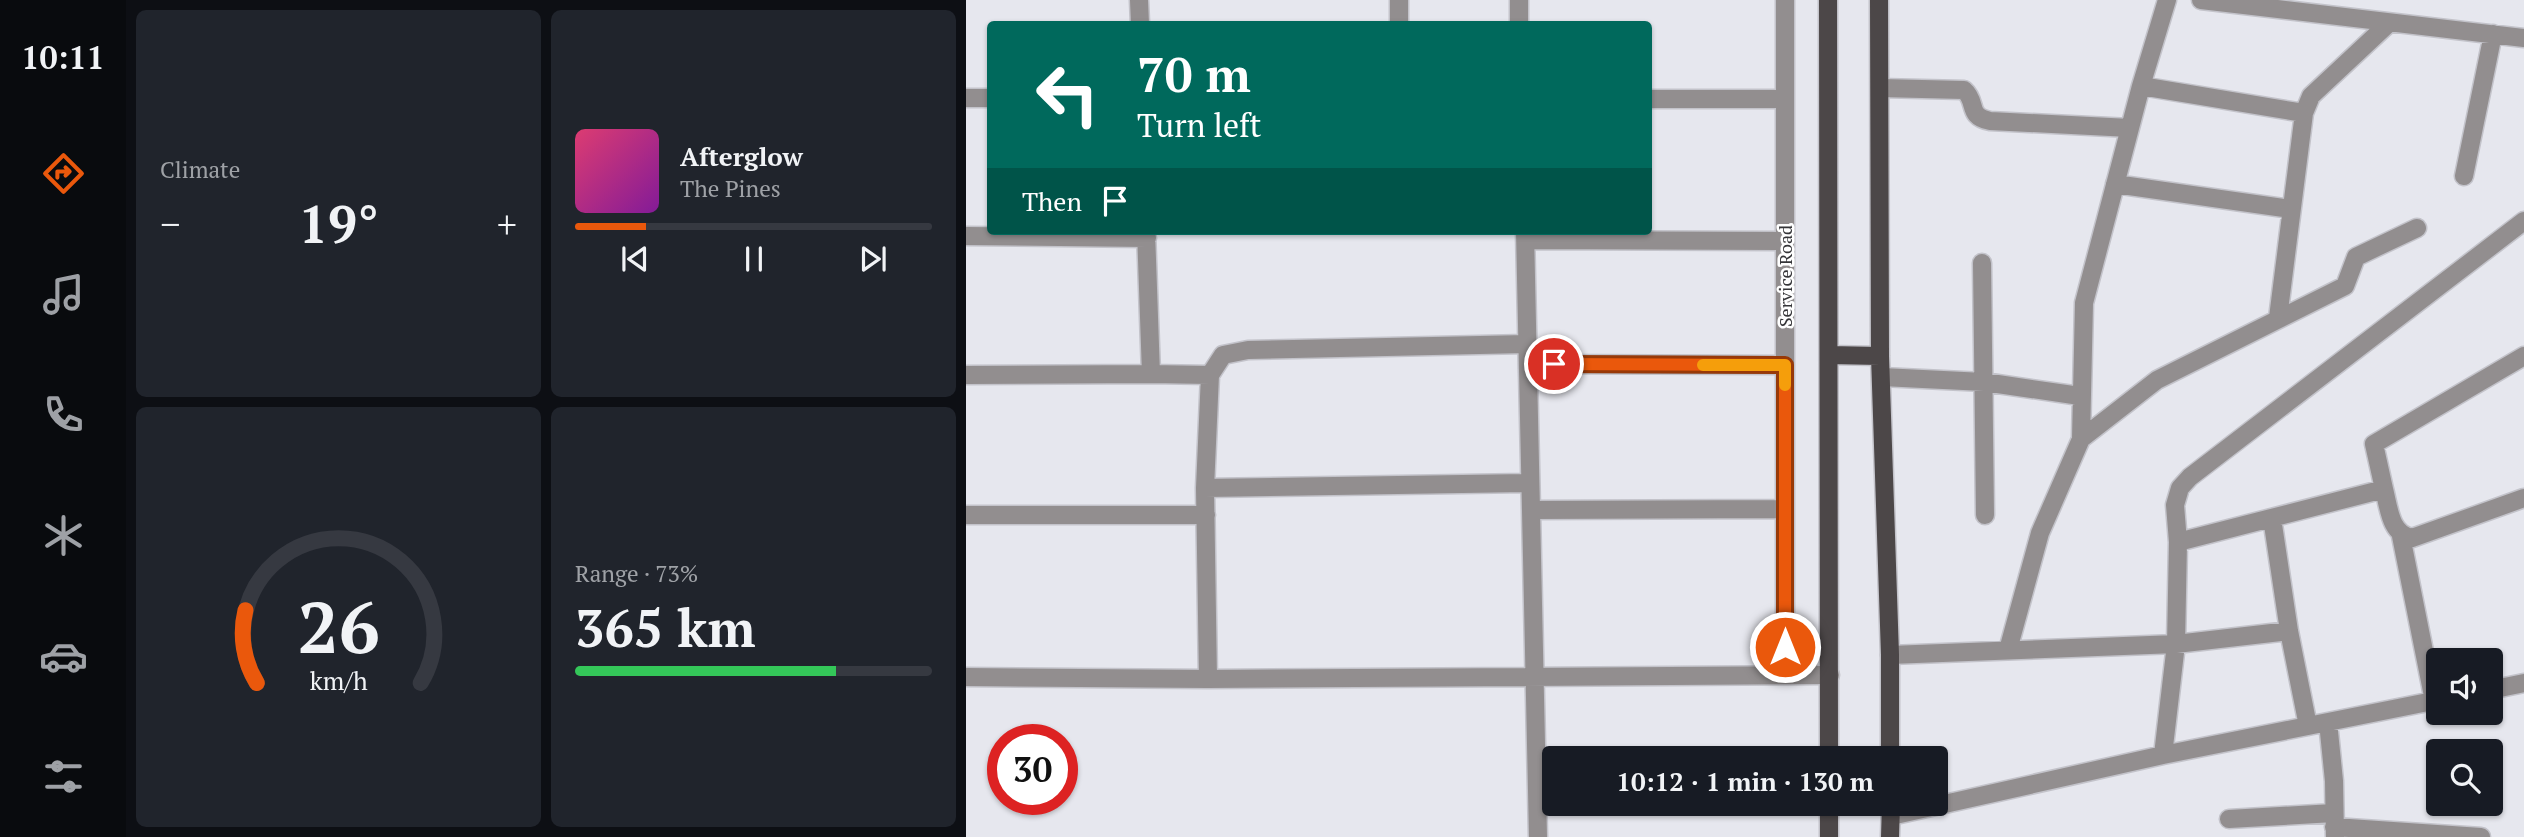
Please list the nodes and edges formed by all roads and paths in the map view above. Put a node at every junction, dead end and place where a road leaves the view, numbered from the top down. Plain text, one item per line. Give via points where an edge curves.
1 (1139, 0) edge
2 (1399, 0) edge
3 (1519, 0) edge
4 (1785, 0) edge
5 (1828, 0) edge
6 (1880, 0) edge
7 (2167, 0) edge
8 (2201, 0) edge
9 (1140, 21) edge
10 (1399, 21) edge
11 (1519, 21) edge
12 (2389, 23) junction
13 (2493, 34) junction
14 (2524, 38) edge
15 (2141, 86) junction
16 (1880, 88) junction
17 (966, 98) edge
18 (987, 98) edge
19 (1652, 99) edge
20 (1785, 99) junction
21 (2304, 113) junction
22 (2130, 128) junction
23 (2464, 176) dead end
24 (2115, 184) junction
25 (2291, 209) junction
26 (2524, 221) edge
27 (2417, 228) dead end
28 (1056, 235) edge
29 (1147, 235) edge
30 (1525, 235) edge
31 (966, 236) edge
32 (1785, 241) junction
33 (1982, 264) dead end
34 (2278, 318) junction
35 (1528, 344) junction
36 (1829, 355) junction
37 (1880, 356) junction
38 (2524, 356) edge
39 (1528, 364) junction
40 (1785, 365) junction
41 (966, 374) edge
42 (1151, 374) junction
43 (1210, 374) junction
44 (1882, 377) junction
45 (1984, 382) junction
46 (2080, 396) junction
47 (2081, 439) junction
48 (1530, 483) junction
49 (1205, 488) junction
50 (2384, 489) junction
51 (2524, 498) edge
52 (1785, 509) junction
53 (1531, 510) junction
54 (1985, 514) dead end
55 (966, 515) edge
56 (1206, 515) junction
57 (2272, 518) junction
58 (2402, 536) junction
59 (2178, 542) junction
60 (2289, 631) junction
61 (2176, 644) junction
62 (2008, 650) junction
63 (2426, 652) edge
64 (1890, 655) junction
65 (1785, 674) junction
66 (1830, 675) junction
67 (1534, 676) junction
68 (966, 677) edge
69 (1208, 679) junction
70 (2524, 683) edge
71 (2503, 687) edge
72 (2426, 703) edge
73 (2328, 722) junction
74 (2308, 726) junction
75 (1829, 746) edge
76 (1891, 746) edge
77 (2163, 755) junction
78 (1948, 798) edge
79 (1829, 816) edge
80 (1891, 816) edge
81 (2229, 819) dead end
82 (2334, 825) edge
83 (1538, 837) edge
84 (1829, 837) edge
85 (1890, 837) edge
86 (2481, 837) edge

1 - 9 street
2 - 10 street
3 - 11 street
4 - 20 street, Service Road
5 - 36 main road
6 - 16 main road
7 - 15 street
8 - 12 street
12 - 13 street
12 - 21 street via 2311,96
13 - 14 street
13 - 23 street
15 - 21 street
15 - 22 street
16 - 22 street via 1965,90 1975,115 1990,121
16 - 37 main road
17 - 18 street
19 - 20 street
20 - 32 street, Service Road
21 - 25 street
22 - 24 street
24 - 25 street
24 - 46 street via 2084,303
25 - 34 street
26 - 59 street via 2190,477 2180,488 2175,505
27 - 34 street via 2356,257 2345,286
28 - 31 street
29 - 42 street
30 - 32 street
30 - 35 street
32 - 40 street, Service Road
33 - 45 street
34 - 47 street via 2157,380
35 - 39 street
35 - 43 street via 1248,350 1223,355
36 - 37 main road
36 - 66 main road
37 - 44 main road
38 - 50 street via 2374,444
39 - 40 street
39 - 48 street
40 - 52 street, Service Road
41 - 42 street
42 - 43 street
43 - 49 street
44 - 45 street
44 - 64 main road
45 - 46 street
45 - 54 street
46 - 47 street
47 - 62 street via 2040,533
48 - 49 street
48 - 53 street
49 - 56 street
50 - 57 street
50 - 58 street
51 - 58 street via 2412,538
52 - 53 street
52 - 65 street, Service Road
53 - 67 street
55 - 56 street
56 - 69 street
57 - 59 street
57 - 60 street
58 - 63 street
59 - 61 street
60 - 61 street
60 - 74 street
61 - 62 street
61 - 77 street
62 - 64 street
64 - 76 main road
65 - 66 street
65 - 67 street
66 - 75 main road
67 - 69 street
67 - 83 street
68 - 69 street
70 - 71 street
72 - 73 street
73 - 74 street
73 - 82 street
74 - 77 street
77 - 78 street
79 - 84 main road
80 - 85 main road
81 - 82 street
82 - 86 street

